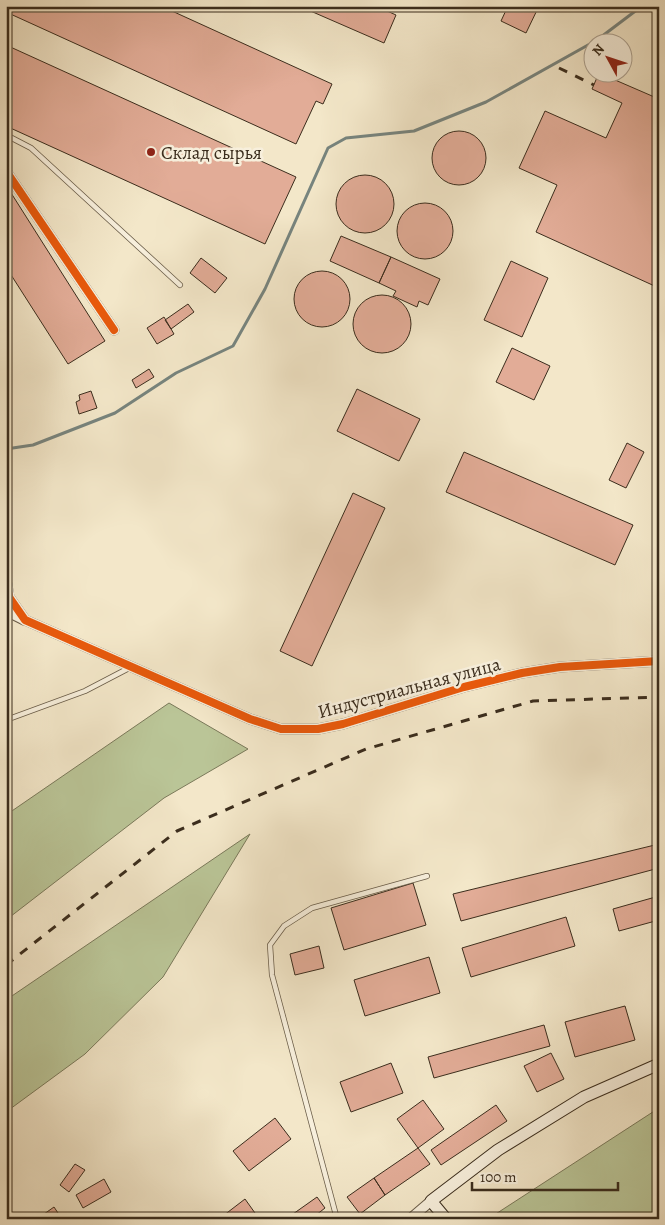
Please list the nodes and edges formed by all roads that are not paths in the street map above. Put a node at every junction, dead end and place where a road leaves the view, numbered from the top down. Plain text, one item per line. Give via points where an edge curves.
1 (6, 135) edge
2 (6, 171) edge
3 (180, 285) dead end
4 (114, 330) dead end
5 (6, 579) edge
6 (6, 611) edge
7 (25, 620) junction
8 (659, 661) edge
9 (132, 667) junction
10 (6, 720) edge
11 (427, 876) dead end
12 (659, 1064) edge
13 (431, 1201) junction
14 (337, 1219) edge
15 (410, 1219) edge
16 (446, 1219) edge

1 - 3 lane via 32,148
2 - 4 street
5 - 7 street via 9,597
6 - 7 street, Индустриальная улица
7 - 9 street, Индустриальная улица
8 - 9 street, Индустриальная улица via 560,667 522,673 331,727 300,730 281,729 250,720
9 - 10 lane via 85,691
11 - 14 lane via 312,908 284,926 270,945 272,975
12 - 13 main road via 584,1097 498,1150
13 - 15 street
13 - 16 main road

